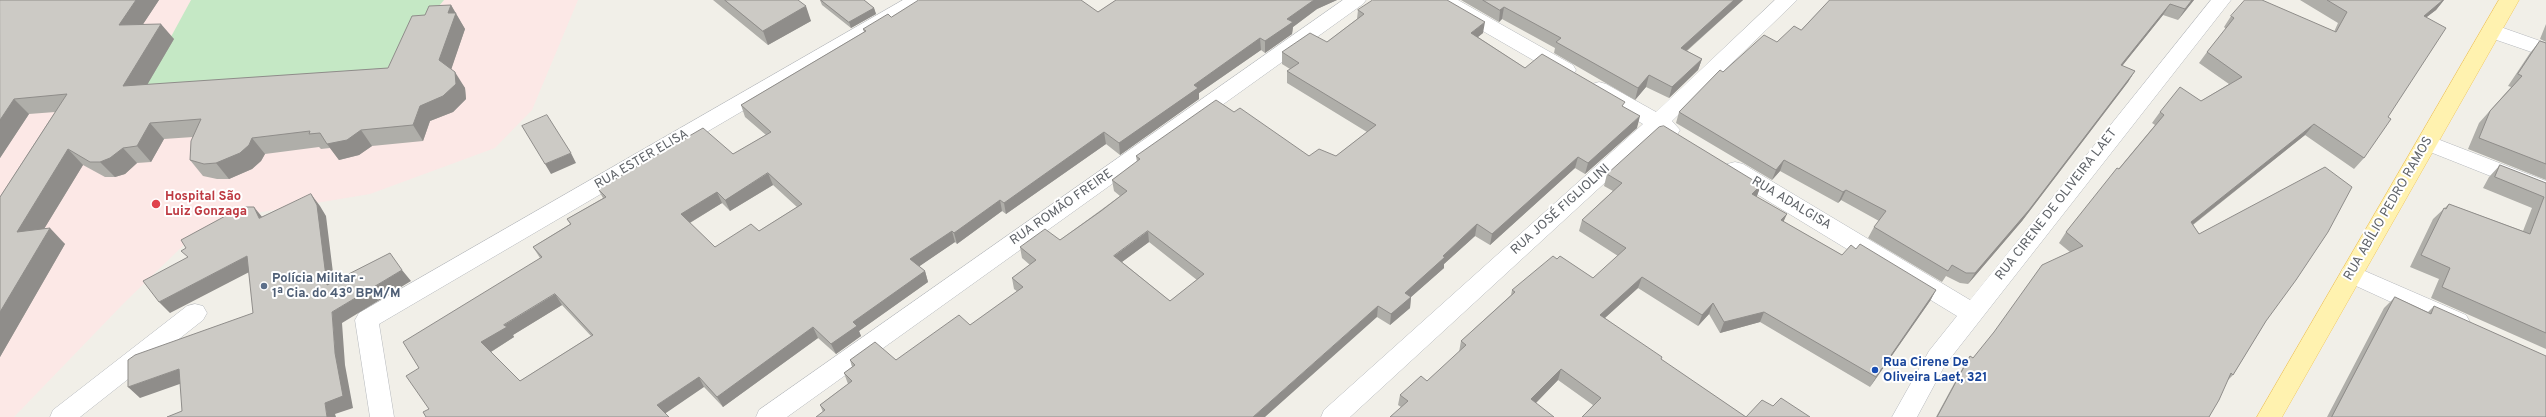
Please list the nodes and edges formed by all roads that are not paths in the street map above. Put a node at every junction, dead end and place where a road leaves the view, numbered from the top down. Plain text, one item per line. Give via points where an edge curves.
1 (918, 0) edge
2 (1356, 0) edge
3 (1443, 0) edge
4 (1787, 0) edge
5 (2220, 0) edge
6 (2509, 0) edge
7 (2492, 31) junction
8 (2546, 50) edge
9 (1658, 123) junction
10 (1685, 139) edge
11 (2427, 144) junction
12 (1719, 160) edge
13 (2546, 190) edge
14 (2351, 274) junction
15 (195, 313) dead end
16 (1972, 313) junction
17 (2481, 333) edge
18 (2270, 416) edge
19 (62, 417) edge
20 (382, 417) edge
21 (768, 417) edge
22 (1333, 417) edge
23 (1904, 417) edge

1 - 20 street, RUA ESTER ELISA via 367,320
2 - 21 street, RUA ROMÃO FREIRE
3 - 9 street
4 - 9 street, RUA JOSÉ FIGLIOLINI
5 - 16 street, RUA CIRENE DE OLIVEIRA LAET
6 - 7 main road, RUA ABÍLIO PEDRO RAMOS
7 - 8 street
7 - 11 main road, RUA ABÍLIO PEDRO RAMOS
9 - 10 street
9 - 22 street, RUA JOSÉ FIGLIOLINI
11 - 13 street
11 - 14 main road, RUA ABÍLIO PEDRO RAMOS
12 - 16 street, RUA ADALGISA
14 - 17 street
14 - 18 main road, RUA ABÍLIO PEDRO RAMOS
15 - 19 street
16 - 23 street, RUA CIRENE DE OLIVEIRA LAET via 1937,358

